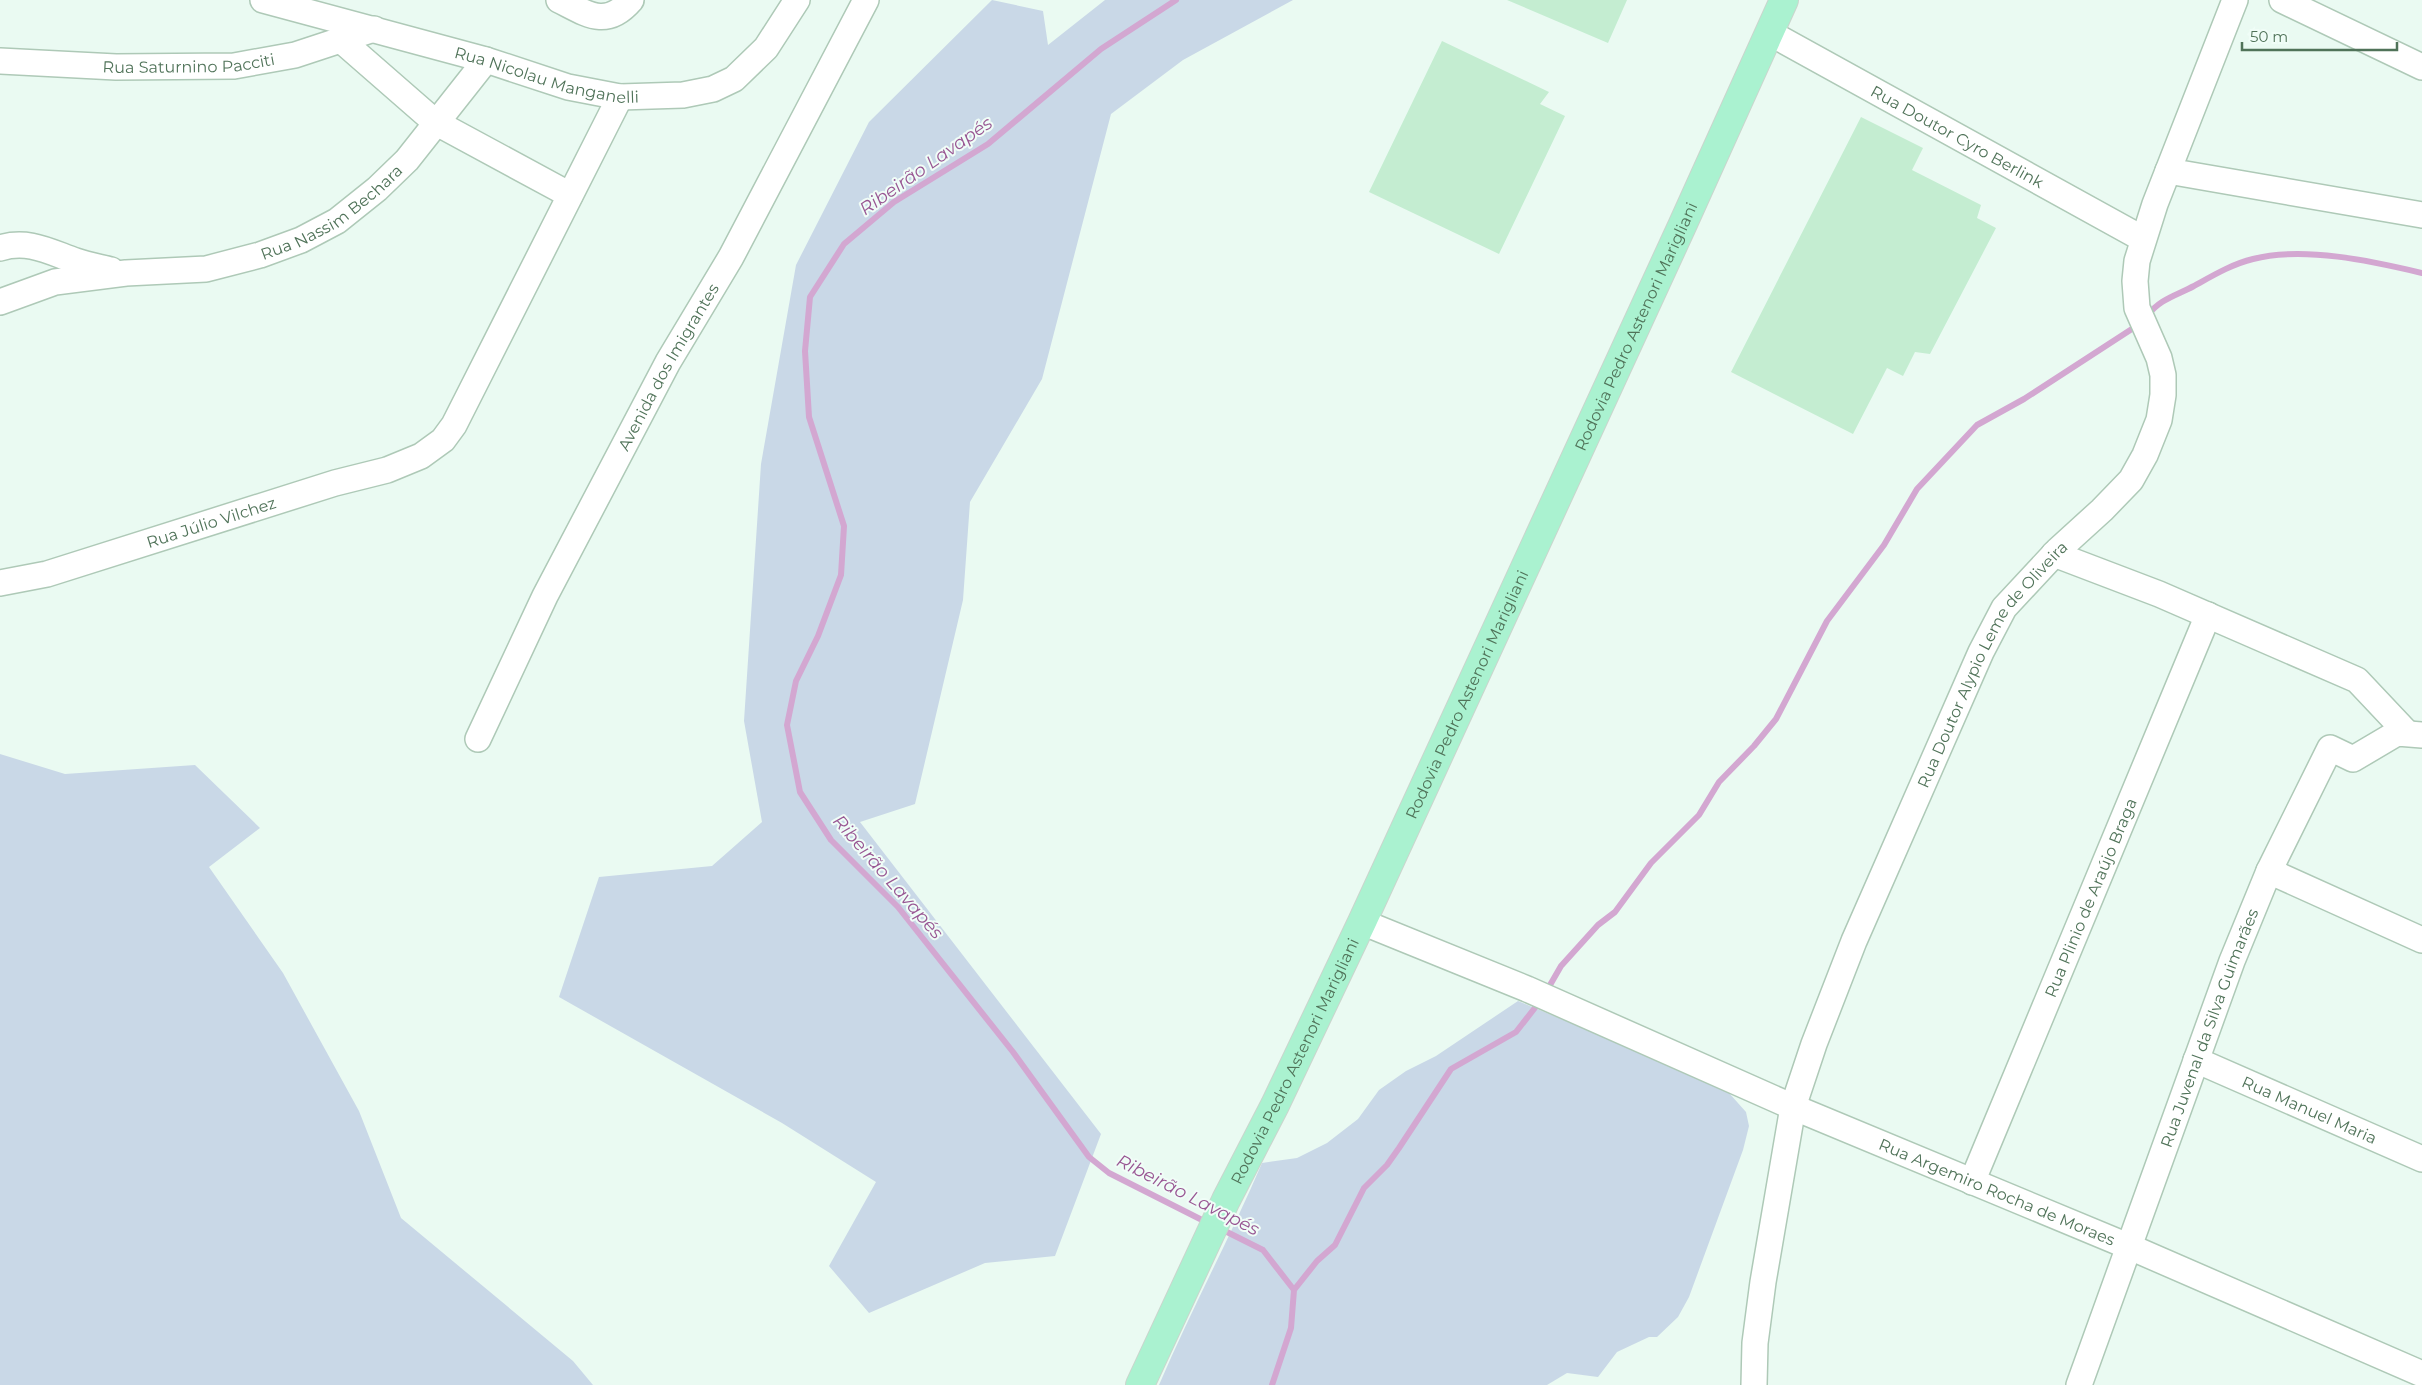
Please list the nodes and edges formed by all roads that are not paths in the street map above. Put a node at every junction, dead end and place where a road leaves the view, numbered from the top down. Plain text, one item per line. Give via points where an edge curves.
1 (263, 0) edge
2 (558, 0) edge
3 (631, 0) edge
4 (797, 0) edge
5 (866, 0) edge
6 (1784, 0) edge
7 (2235, 0) edge
8 (2282, 0) edge
9 (374, 29) junction
10 (1770, 33) junction
11 (342, 40) junction
12 (486, 60) junction
13 (0, 61) edge
14 (2422, 68) edge
15 (620, 97) junction
16 (435, 122) junction
17 (2168, 171) junction
18 (570, 195) junction
19 (2422, 215) edge
20 (2143, 239) junction
21 (2, 241) edge
22 (78, 262) junction
23 (126, 273) junction
24 (55, 282) junction
25 (0, 302) edge
26 (2054, 554) junction
27 (0, 583) edge
28 (2208, 615) junction
29 (2409, 734) edge
30 (478, 739) dead end
31 (2269, 871) junction
32 (1362, 922) junction
33 (2422, 940) edge
34 (2196, 1060) junction
35 (1793, 1107) junction
36 (2422, 1159) edge
37 (1972, 1182) junction
38 (2130, 1247) junction
39 (2422, 1374) edge
40 (1140, 1385) edge
41 (1754, 1385) edge
42 (2079, 1385) edge

1 - 9 street, Rua Nicolau Manganelli
2 - 3 street via 591,15 608,17 622,10
4 - 15 street, Rua Nicolau Manganelli via 766,48 734,79 714,89 683,95
5 - 30 street, Avenida dos Imigrantes via 736,249 668,362 546,596
6 - 10 main road, Rodovia Pedro Astenori Marigliani
7 - 17 street, Rua Doutor Alypio Leme de Oliveira
8 - 14 street
9 - 11 street, Rua Saturnino Pacciti
9 - 12 street, Rua Nicolau Manganelli
10 - 20 street, Rua Doutor Cyro Berlink
10 - 32 main road, Rodovia Pedro Astenori Marigliani
11 - 13 street, Rua Saturnino Pacciti via 294,56 234,66 116,67
11 - 16 street
12 - 15 street, Rua Nicolau Manganelli via 568,87
12 - 16 street, Rua Nassim Bechara
15 - 18 street, Rua Júlio Vilchez
16 - 18 street
16 - 23 street, Rua Nassim Bechara via 406,160 377,189 337,221 302,240 206,270
17 - 19 street
17 - 20 street, Rua Doutor Alypio Leme de Oliveira
18 - 27 street, Rua Júlio Vilchez via 454,425 442,440 421,456 386,470 335,483 47,574
20 - 26 street, Rua Doutor Alypio Leme de Oliveira via 2135,281 2137,308 2163,374 2159,420 2131,480
21 - 22 street, Rua Nassim Bechara via 37,246
22 - 23 street, Rua Nassim Bechara
22 - 24 street
23 - 24 street, Rua Nassim Bechara
24 - 25 street, Rua Nassim Bechara
26 - 28 street
26 - 35 street, Rua Doutor Alypio Leme de Oliveira via 2004,608 1981,652 1854,941
28 - 29 street via 2357,680
28 - 37 street, Rua Plinio de Araújo Braga
29 - 31 street, Rua Juvenal da Silva Guimarães via 2353,759 2330,748
31 - 33 street
31 - 34 street, Rua Juvenal da Silva Guimarães
32 - 35 street, Rua Argemiro Rocha de Moraes via 1527,989
32 - 40 main road, Rodovia Pedro Astenori Marigliani
34 - 36 street, Rua Manuel Maria
34 - 38 street, Rua Juvenal da Silva Guimarães
35 - 37 street, Rua Argemiro Rocha de Moraes
35 - 41 street, Rua Doutor Alypio Leme de Oliveira via 1763,1282
37 - 38 street, Rua Argemiro Rocha de Moraes
38 - 39 street, Rua Argemiro Rocha de Moraes
38 - 42 street, Rua Juvenal da Silva Guimarães

